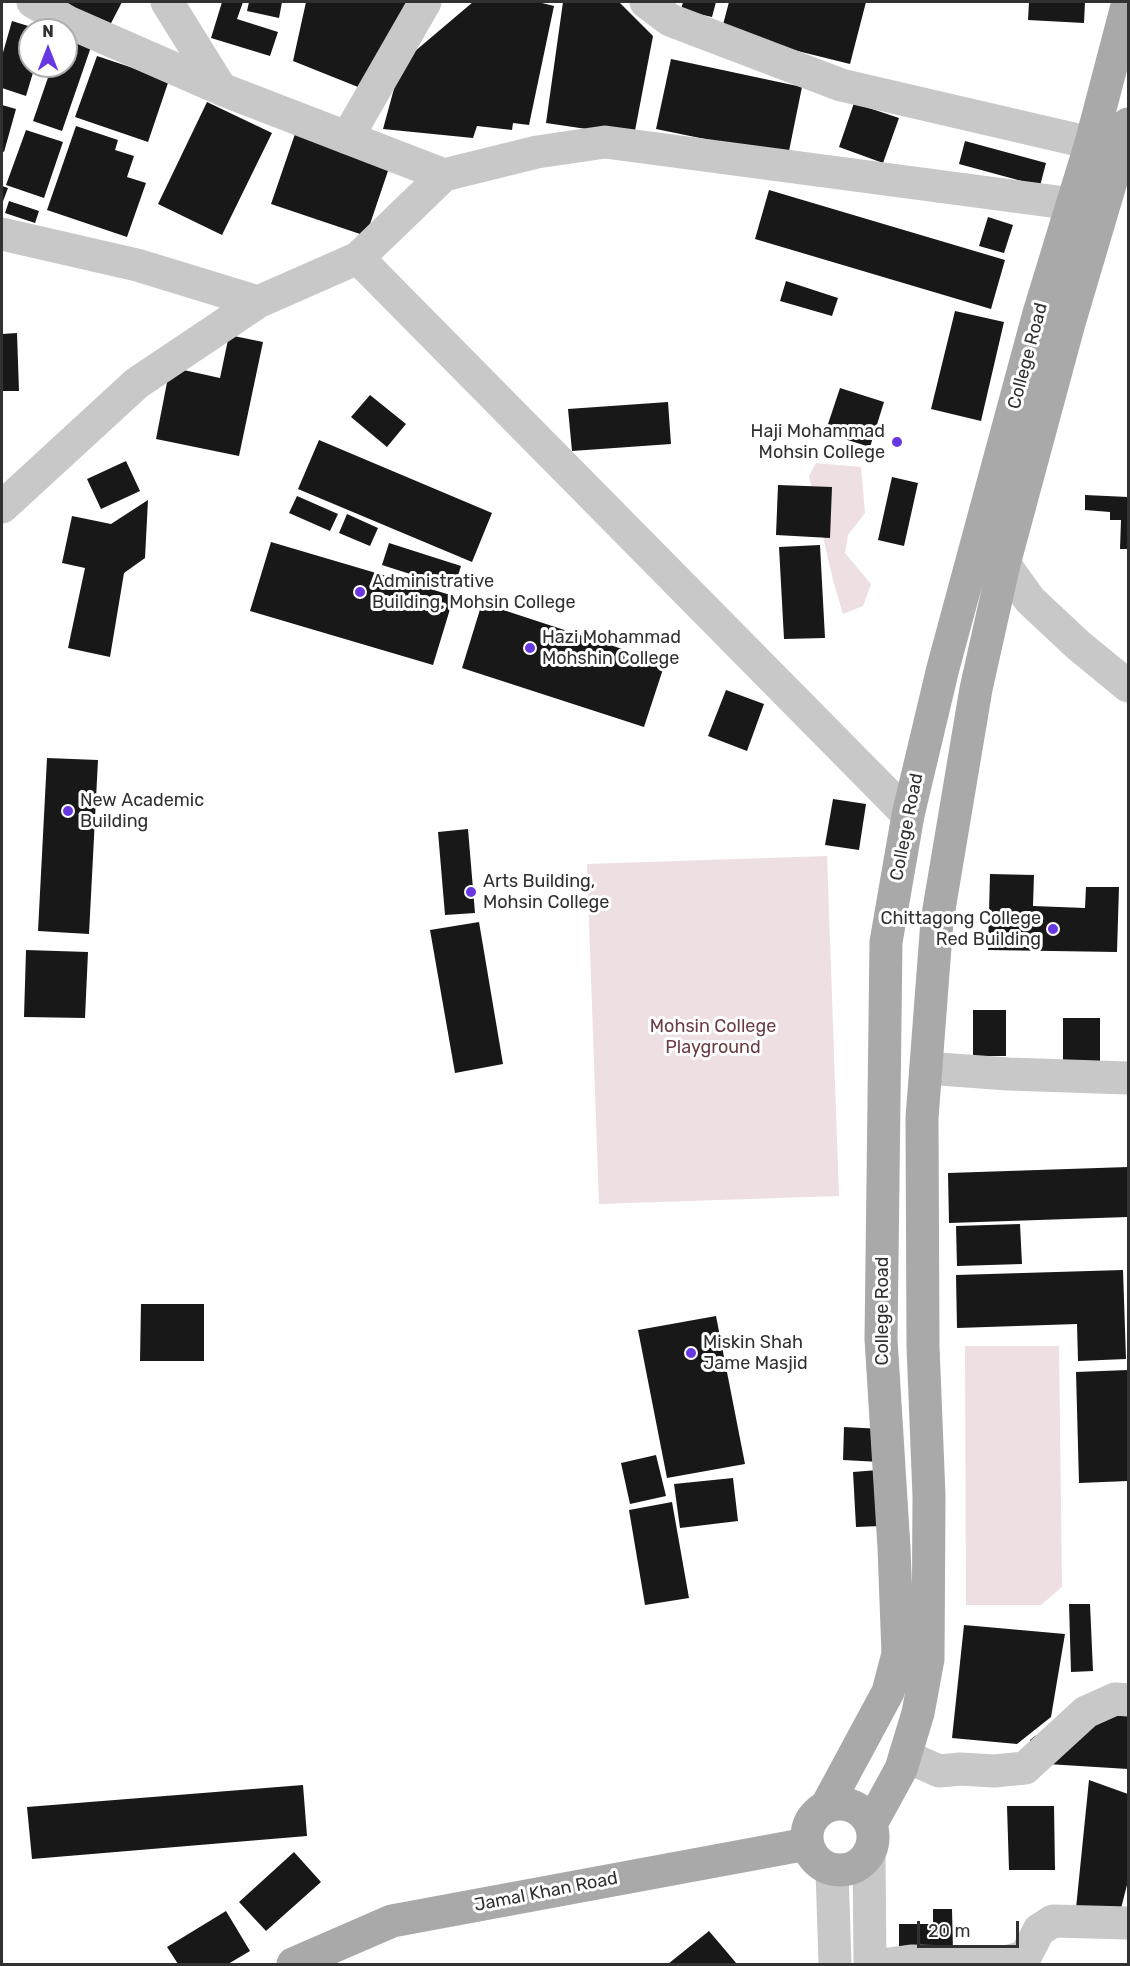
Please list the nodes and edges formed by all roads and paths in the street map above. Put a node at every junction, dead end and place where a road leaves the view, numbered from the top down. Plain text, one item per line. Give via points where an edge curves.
1 (33, 2) edge
2 (167, 2) edge
3 (425, 2) edge
4 (646, 2) edge
5 (1128, 2) edge
6 (220, 89) junction
7 (1128, 124) edge
8 (347, 138) junction
9 (1091, 143) junction
10 (444, 175) junction
11 (1073, 204) junction
12 (2, 234) edge
13 (358, 258) junction
14 (258, 302) junction
15 (2, 507) edge
16 (1004, 564) junction
17 (1128, 686) edge
18 (908, 814) junction
19 (926, 1068) junction
20 (1128, 1078) edge
21 (1128, 1700) edge
22 (905, 1756) junction
23 (826, 1807) junction
24 (870, 1840) junction
25 (807, 1844) junction
26 (832, 1870) junction
27 (1128, 1923) edge
28 (889, 1964) edge
29 (293, 1965) edge
30 (835, 1965) edge
31 (870, 1965) edge

1 - 6 street via 68,22
2 - 6 street
3 - 8 street
4 - 9 street via 670,20 841,85
5 - 9 main road, College Road
6 - 8 street
7 - 16 main road, College Road
8 - 10 street
9 - 11 main road, College Road
10 - 11 street via 537,152 605,142
10 - 13 street
11 - 18 main road, College Road via 1039,313 943,668
12 - 14 street via 137,265
13 - 14 street
13 - 18 street
14 - 15 street via 137,383
16 - 17 street via 1030,600
16 - 19 main road, College Road via 976,689 937,921
18 - 23 main road, College Road via 886,942 881,1339 898,1654 888,1692
19 - 20 street
19 - 22 main road, College Road via 922,1118 928,1659
21 - 22 street via 1115,1698 1086,1712 1025,1768 939,1771
22 - 24 main road, College Road
23 - 24 main road via 847,1805 866,1815
23 - 25 main road via 810,1822
24 - 26 main road via 862,1862 853,1868
24 - 31 street
25 - 26 main road via 816,1861
25 - 29 main road, Jamal Khan Road via 392,1922
26 - 30 street
27 - 28 street via 1053,1922 1039,1930 1025,1957 1001,1964

